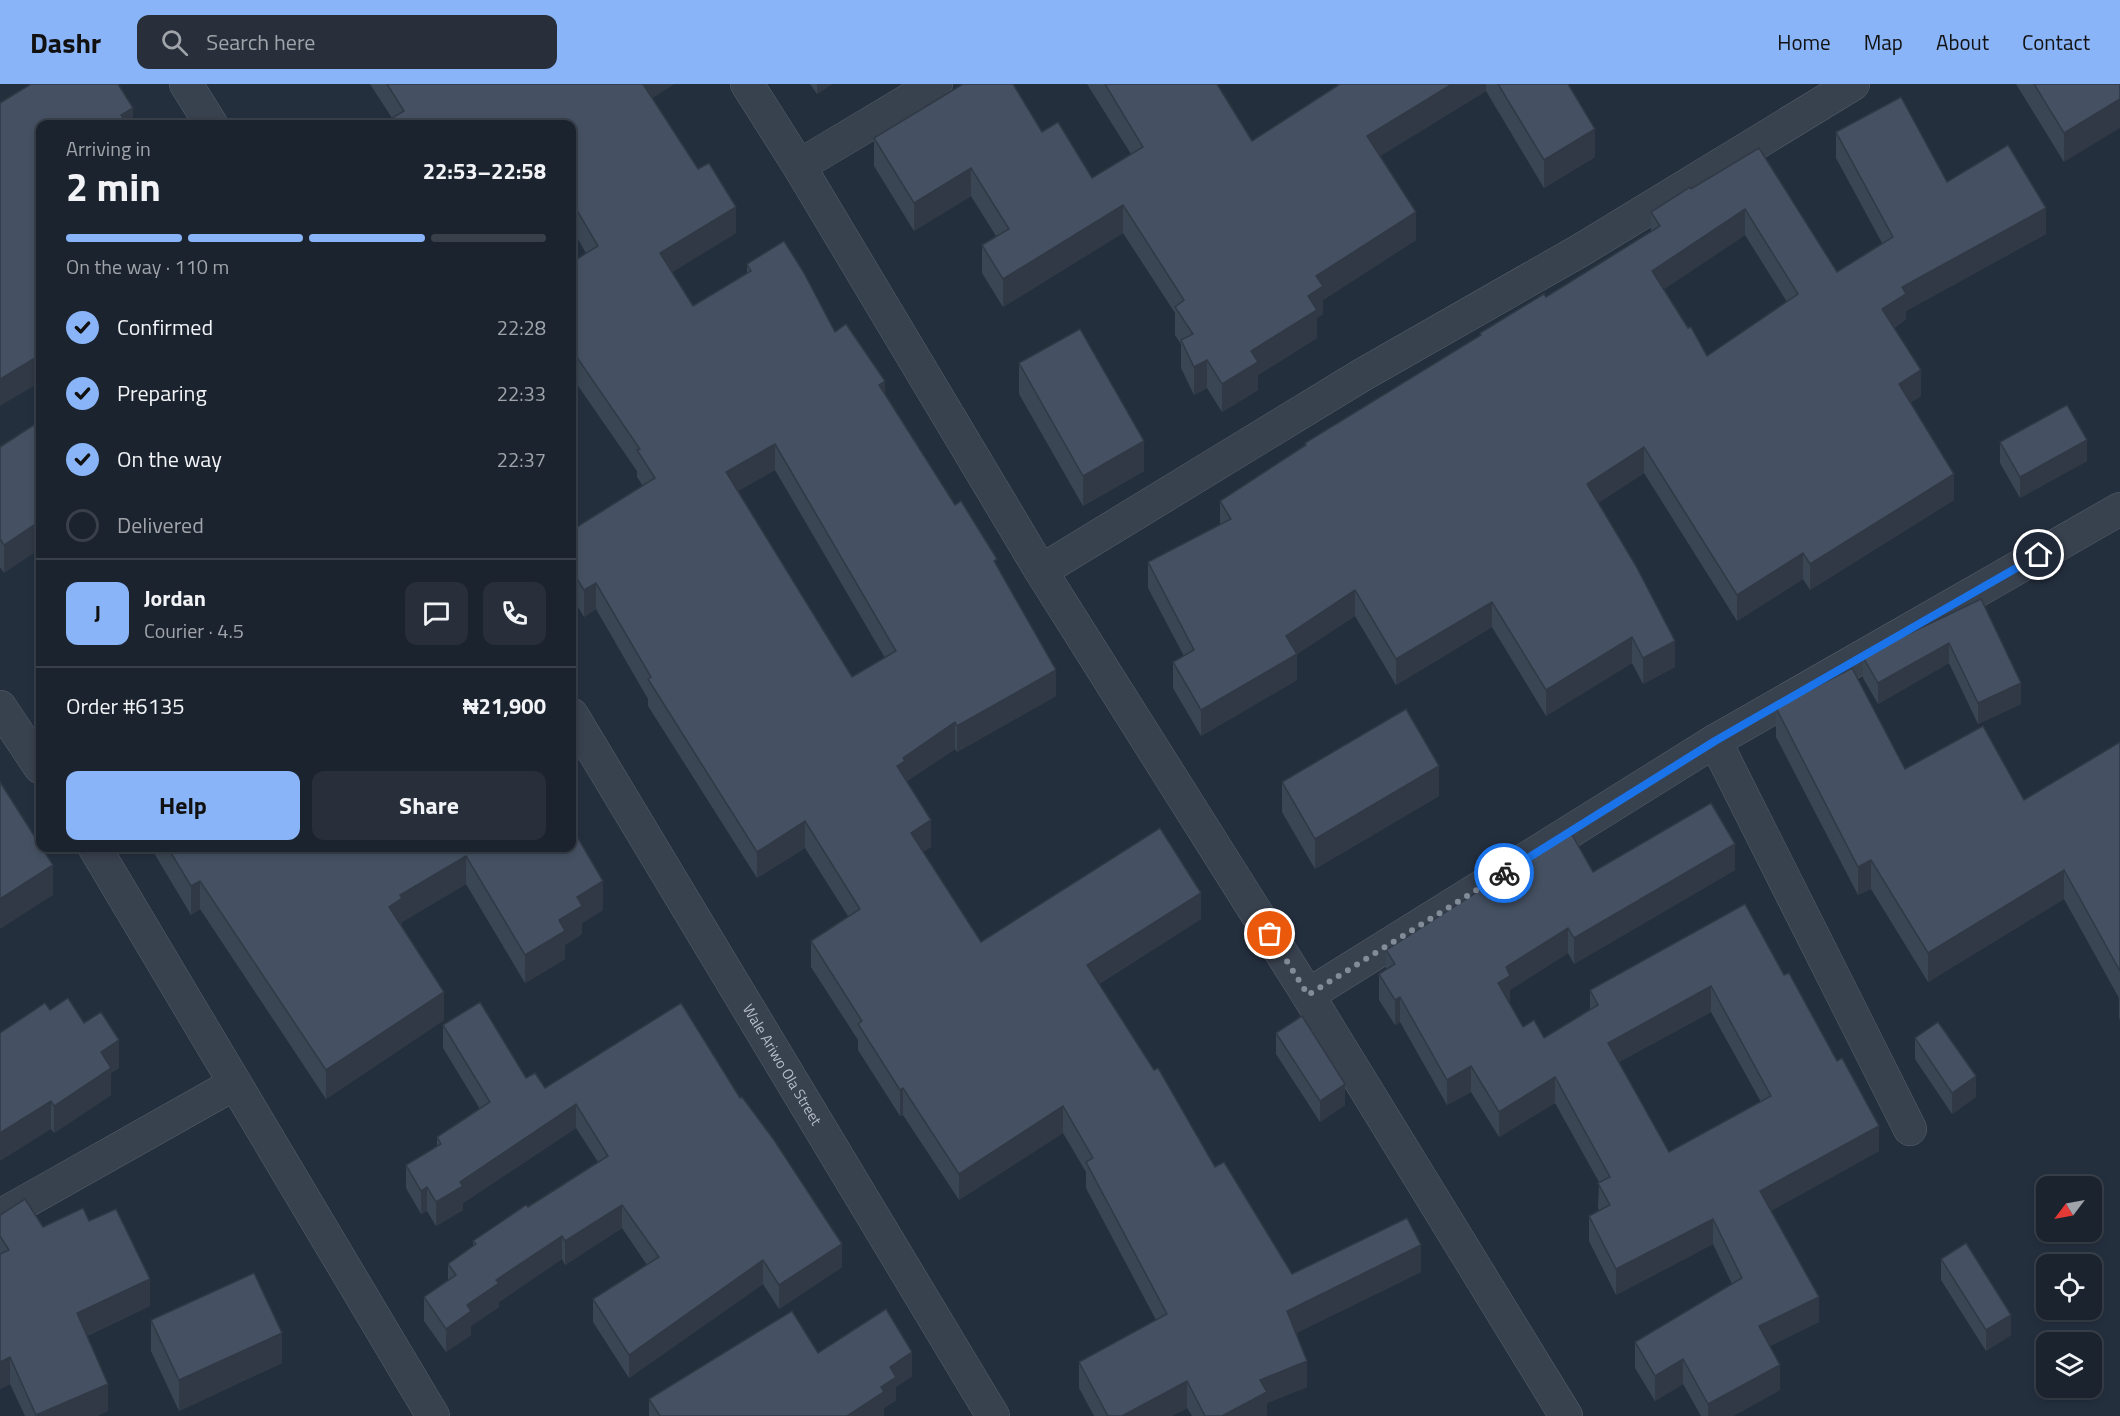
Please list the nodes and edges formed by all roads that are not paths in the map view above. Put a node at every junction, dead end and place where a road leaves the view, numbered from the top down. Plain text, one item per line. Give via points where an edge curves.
1 (186, 84) edge
2 (747, 84) edge
3 (936, 84) edge
4 (1853, 84) edge
5 (208, 120) edge
6 (800, 166) junction
7 (2120, 509) edge
8 (1041, 571) junction
9 (0, 707) edge
10 (576, 722) edge
11 (1715, 741) junction
12 (36, 761) edge
13 (98, 852) edge
14 (1308, 995) junction
15 (234, 1084) junction
16 (1910, 1129) dead end
17 (0, 1216) edge
18 (433, 1416) edge
19 (993, 1416) edge
20 (1566, 1416) edge

1 - 5 street
2 - 6 street
3 - 6 street
4 - 8 street
6 - 8 street
7 - 11 street
8 - 14 street
9 - 12 street
10 - 19 street, Wale Ariwo Ola Street
11 - 14 street
11 - 16 street
13 - 15 street
14 - 20 street
15 - 17 street
15 - 18 street

